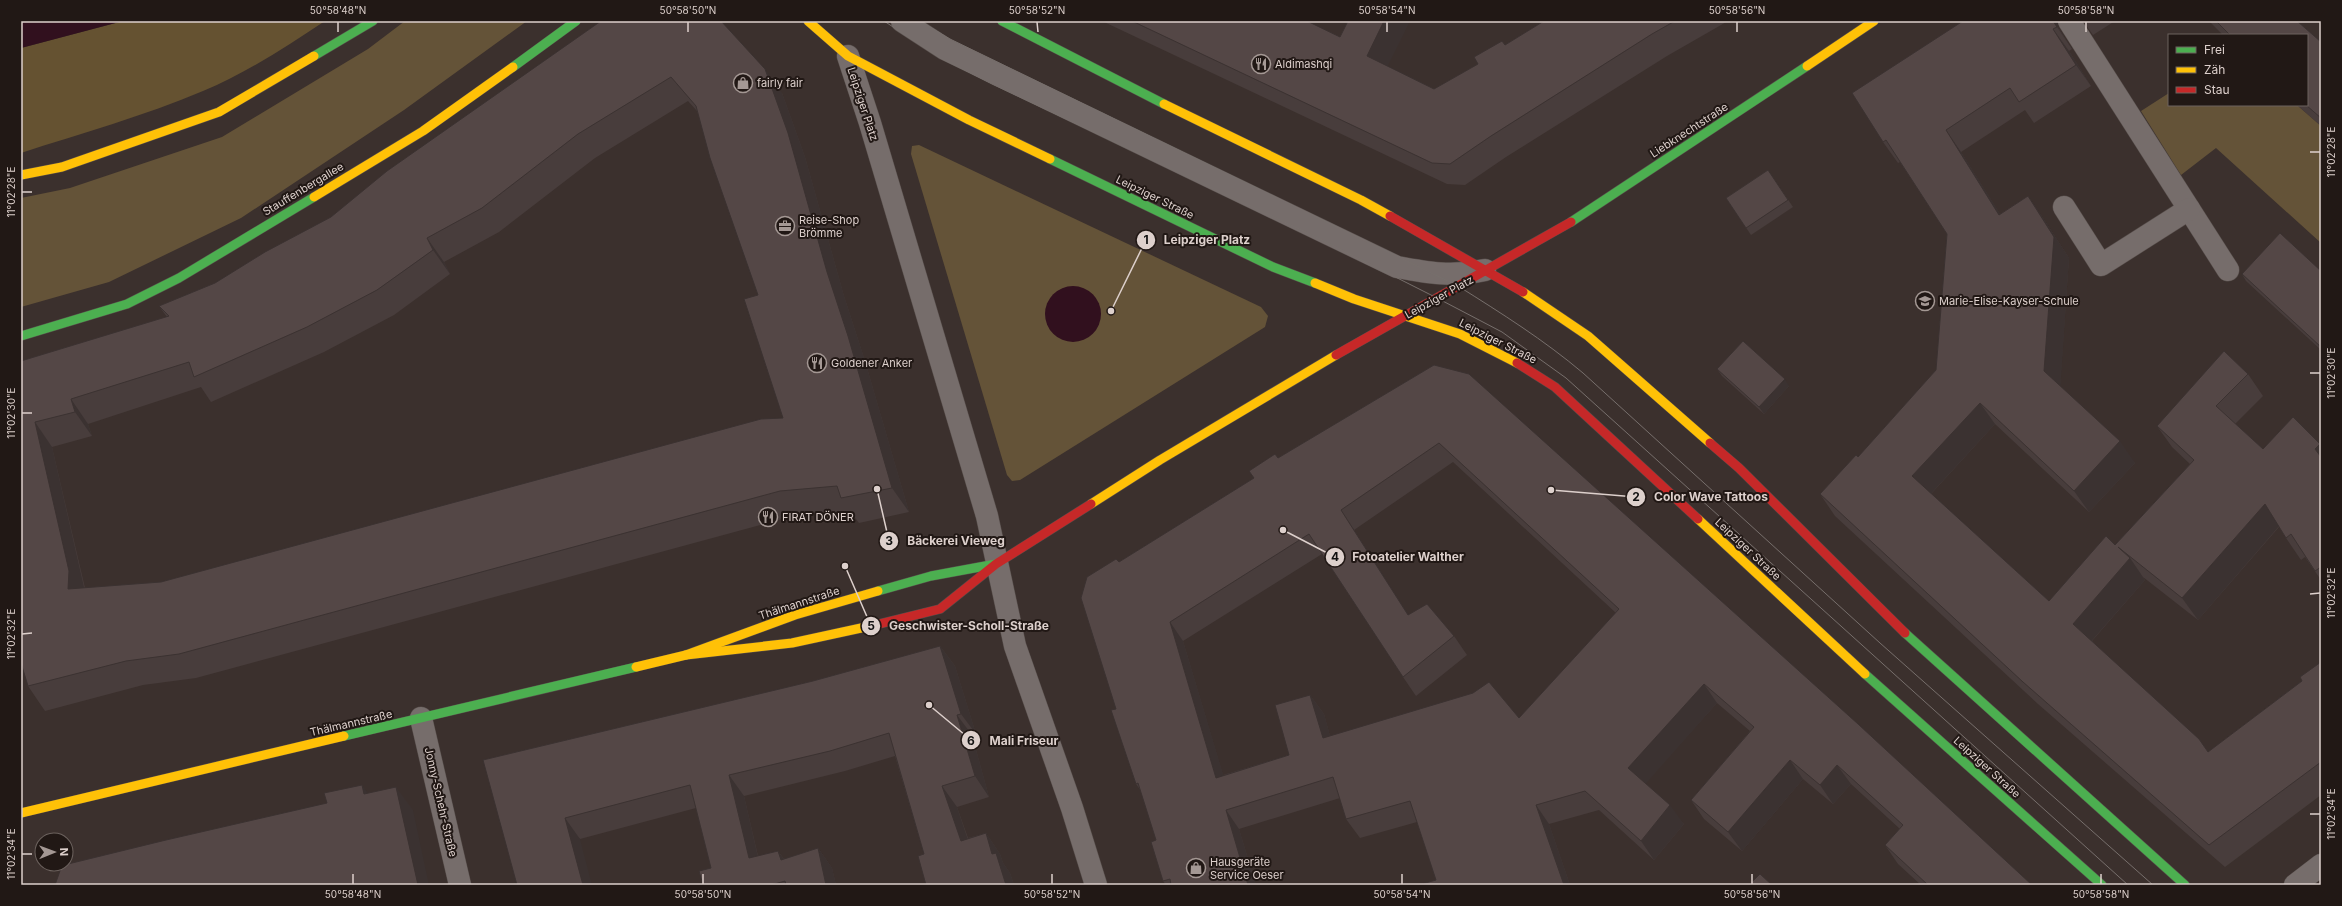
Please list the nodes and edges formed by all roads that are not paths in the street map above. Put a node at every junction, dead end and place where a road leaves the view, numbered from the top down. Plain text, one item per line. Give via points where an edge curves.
1 (373, 21) edge
2 (576, 21) edge
3 (808, 21) edge
4 (902, 21) edge
5 (1002, 21) edge
6 (1874, 21) edge
7 (2069, 21) edge
8 (848, 56) junction
9 (21, 175) edge
10 (2064, 207) dead end
11 (2189, 209) junction
12 (1514, 254) joint
13 (1487, 270) junction
14 (2228, 270) dead end
15 (1406, 315) junction
16 (21, 336) edge
17 (996, 564) junction
18 (686, 655) junction
19 (421, 718) junction
20 (21, 813) edge
21 (2321, 865) edge
22 (460, 885) edge
23 (1096, 885) edge
24 (2102, 885) edge
25 (2185, 885) edge
26 (2294, 885) edge

1 - 9 main road via 219,112 62,167
2 - 16 main road, Stauffenbergallee via 423,132 179,278 127,304
3 - 8 main road, Leipziger Straße
4 - 13 street via 945,49 1396,267 1434,274 1463,275
5 - 13 main road via 1088,67 1361,200
6 - 12 main road, Liebknechtstraße via 1573,221
7 - 11 street
8 - 15 main road, Leipziger Straße via 969,120 1257,260 1354,299
8 - 17 street, Leipziger Platz via 985,508
10 - 11 street via 2101,265
11 - 14 street
12 - 13 main road, Leipziger Platz
13 - 15 main road, Leipziger Platz
13 - 25 main road via 1536,299 1616,358 1739,468 1888,617
15 - 17 main road, Leipziger Platz via 1160,460
15 - 24 main road, Leipziger Straße via 1460,334 1525,367 1555,387 1902,708
17 - 18 main road, Thälmannstraße via 931,576 795,615
17 - 18 main road, Thälmannstraße via 940,609 792,644
17 - 23 street via 1015,646
18 - 19 main road, Thälmannstraße
19 - 20 main road, Thälmannstraße
19 - 22 street, Jonny-Schehr-Straße
21 - 26 street

